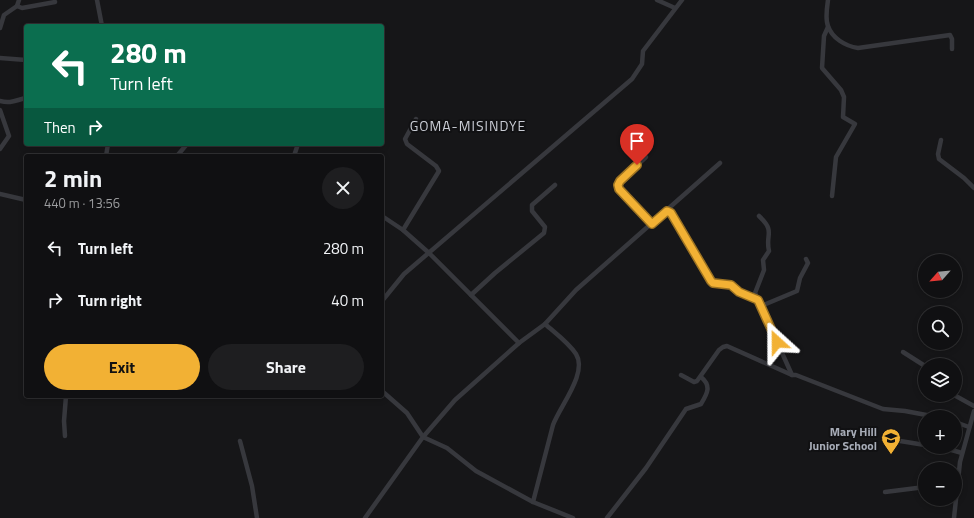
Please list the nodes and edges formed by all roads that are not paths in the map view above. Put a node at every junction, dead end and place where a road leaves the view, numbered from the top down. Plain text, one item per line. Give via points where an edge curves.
1 (19, 0) edge
2 (97, 0) edge
3 (657, 0) edge
4 (682, 0) edge
5 (828, 0) edge
6 (55, 2) dead end
7 (17, 6) junction
8 (675, 8) junction
9 (1, 15) edge
10 (102, 24) edge
11 (828, 27) junction
12 (0, 28) edge
13 (952, 49) dead end
14 (0, 58) edge
15 (24, 60) edge
16 (24, 99) edge
17 (0, 101) edge
18 (0, 110) edge
19 (416, 119) dead end
20 (941, 140) dead end
21 (185, 146) edge
22 (0, 149) edge
23 (179, 154) edge
24 (646, 157) dead end
25 (720, 163) dead end
26 (555, 185) dead end
27 (974, 188) edge
28 (0, 194) edge
29 (832, 196) dead end
30 (24, 200) edge
31 (667, 211) junction
32 (759, 216) dead end
33 (384, 217) edge
34 (652, 224) junction
35 (403, 230) junction
36 (429, 253) junction
37 (806, 259) dead end
38 (471, 295) junction
39 (384, 299) edge
40 (758, 300) junction
41 (761, 306) junction
42 (545, 324) junction
43 (519, 343) junction
44 (903, 352) dead end
45 (918, 362) edge
46 (681, 375) dead end
47 (792, 375) junction
48 (701, 376) junction
49 (384, 393) edge
50 (66, 398) edge
51 (962, 399) edge
52 (974, 406) edge
53 (974, 411) edge
54 (918, 413) edge
55 (962, 424) edge
56 (969, 427) junction
57 (65, 436) dead end
58 (423, 438) junction
59 (900, 441) dead end
60 (240, 442) dead end
61 (918, 444) edge
62 (962, 453) edge
63 (918, 488) edge
64 (885, 492) dead end
65 (533, 502) junction
66 (955, 506) edge
67 (257, 518) edge
68 (365, 518) edge
69 (573, 518) edge
70 (607, 518) edge
71 (954, 518) edge

1 - 7 street
2 - 10 street
3 - 8 street
4 - 8 street
5 - 11 street
6 - 7 street via 22,8
7 - 9 street
8 - 36 street via 643,51 642,64 632,79
9 - 12 street
11 - 13 street via 840,42 853,47 886,45 950,35
11 - 29 street via 824,36 822,68 841,90 844,98 843,117 855,124 836,157
14 - 15 street
16 - 17 street via 7,103
18 - 22 street via 9,136
19 - 35 street via 405,139 407,144 439,171
20 - 27 street via 939,159
21 - 23 street
24 - 34 street via 618,185 623,194
25 - 31 street
26 - 38 street via 532,205 532,211 545,227 544,233
28 - 30 street
31 - 34 street
31 - 40 street via 676,220 713,283 731,285 739,292
32 - 40 street via 768,226 770,236 769,251 763,260 764,270 755,290
33 - 35 street
34 - 42 street via 576,290
35 - 36 street
36 - 38 street
36 - 39 street via 404,274
37 - 41 street via 808,263 800,278 798,289
38 - 43 street
40 - 41 street
41 - 47 street
42 - 43 street
42 - 65 street via 575,353 578,366 573,385 553,425
43 - 58 street via 455,400
44 - 45 street
46 - 48 street via 694,382
47 - 48 street via 725,346 719,350
47 - 54 street via 883,409
48 - 70 street via 708,390 701,404 686,409 646,468
49 - 58 street via 407,413
50 - 57 street
51 - 52 street
53 - 56 street
55 - 56 street
56 - 62 street
58 - 65 street via 447,448 476,471
58 - 68 street
59 - 61 street
60 - 67 street via 252,486
63 - 64 street
65 - 69 street
66 - 71 street

